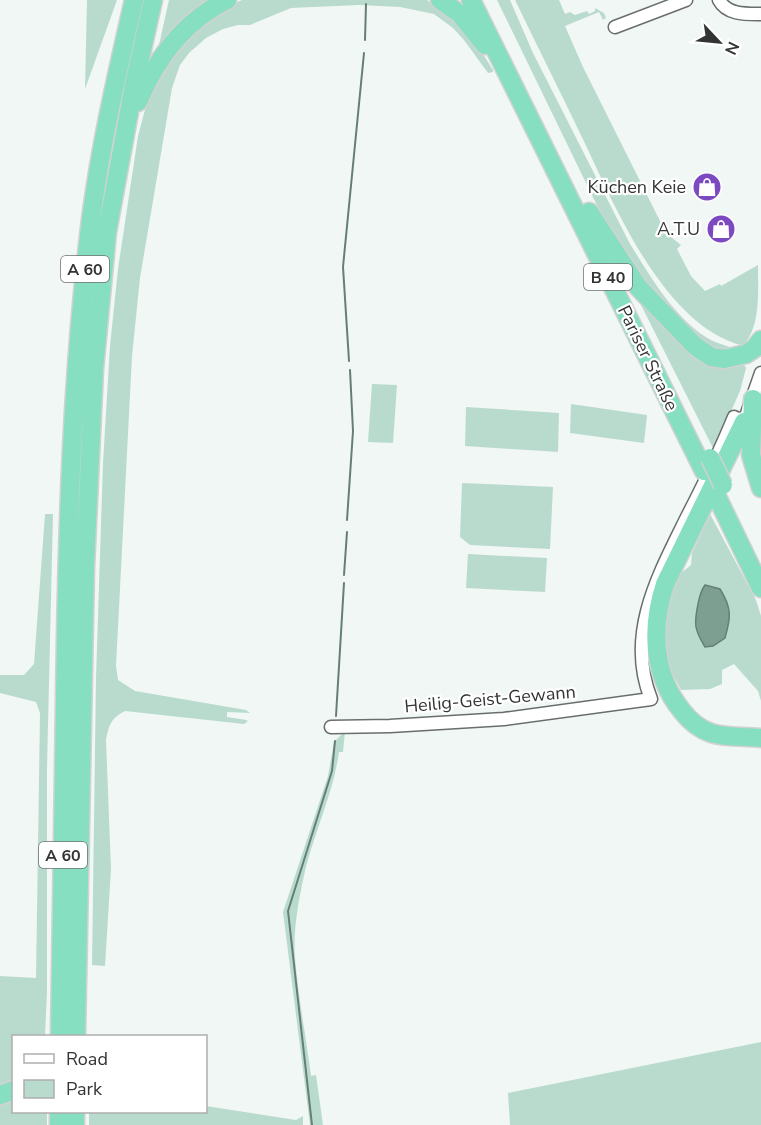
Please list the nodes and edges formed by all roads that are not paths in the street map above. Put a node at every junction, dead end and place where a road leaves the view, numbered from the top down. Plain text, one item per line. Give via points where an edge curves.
1 (134, 0) edge
2 (153, 0) edge
3 (227, 0) edge
4 (440, 0) edge
5 (471, 0) edge
6 (484, 0) edge
7 (686, 0) edge
8 (719, 0) edge
9 (761, 14) edge
10 (615, 27) dead end
11 (512, 83) junction
12 (122, 149) junction
13 (589, 212) junction
14 (761, 340) edge
15 (761, 374) edge
16 (753, 399) junction
17 (744, 422) junction
18 (707, 464) junction
19 (761, 488) edge
20 (754, 560) edge
21 (761, 588) edge
22 (761, 600) edge
23 (73, 694) junction
24 (761, 726) edge
25 (331, 727) dead end
26 (752, 737) edge
27 (61, 1013) junction
28 (53, 1035) edge
29 (60, 1035) edge
30 (76, 1035) edge

1 - 23 highway, A 60 via 102,151 77,343 70,465
2 - 12 highway, A 60
3 - 12 highway via 179,36 155,66 135,108
4 - 11 highway via 465,21
5 - 11 highway, Pariser Straße / B 40
6 - 13 highway, Pariser Straße / B 40
7 - 10 street
8 - 9 street via 731,11
11 - 18 highway, Pariser Straße / B 40
12 - 23 highway, A 60 via 107,232 94,369 85,567
13 - 14 highway via 638,288 695,346 711,357 724,359 746,354
13 - 18 highway, Pariser Straße / B 40
15 - 16 street
16 - 17 street
16 - 19 highway via 751,455
17 - 25 street, Heilig-Geist-Gewann via 734,417 653,588 641,651 643,676 651,699 504,719
17 - 26 highway via 665,584 656,637 666,688 687,717 711,733
18 - 20 highway, Pariser Straße / B 40, bridge
20 - 21 highway, Pariser Straße / B 40
20 - 22 highway
23 - 27 highway, A 60
23 - 30 highway, A 60
24 - 26 highway
27 - 28 highway
27 - 29 highway, A 60

